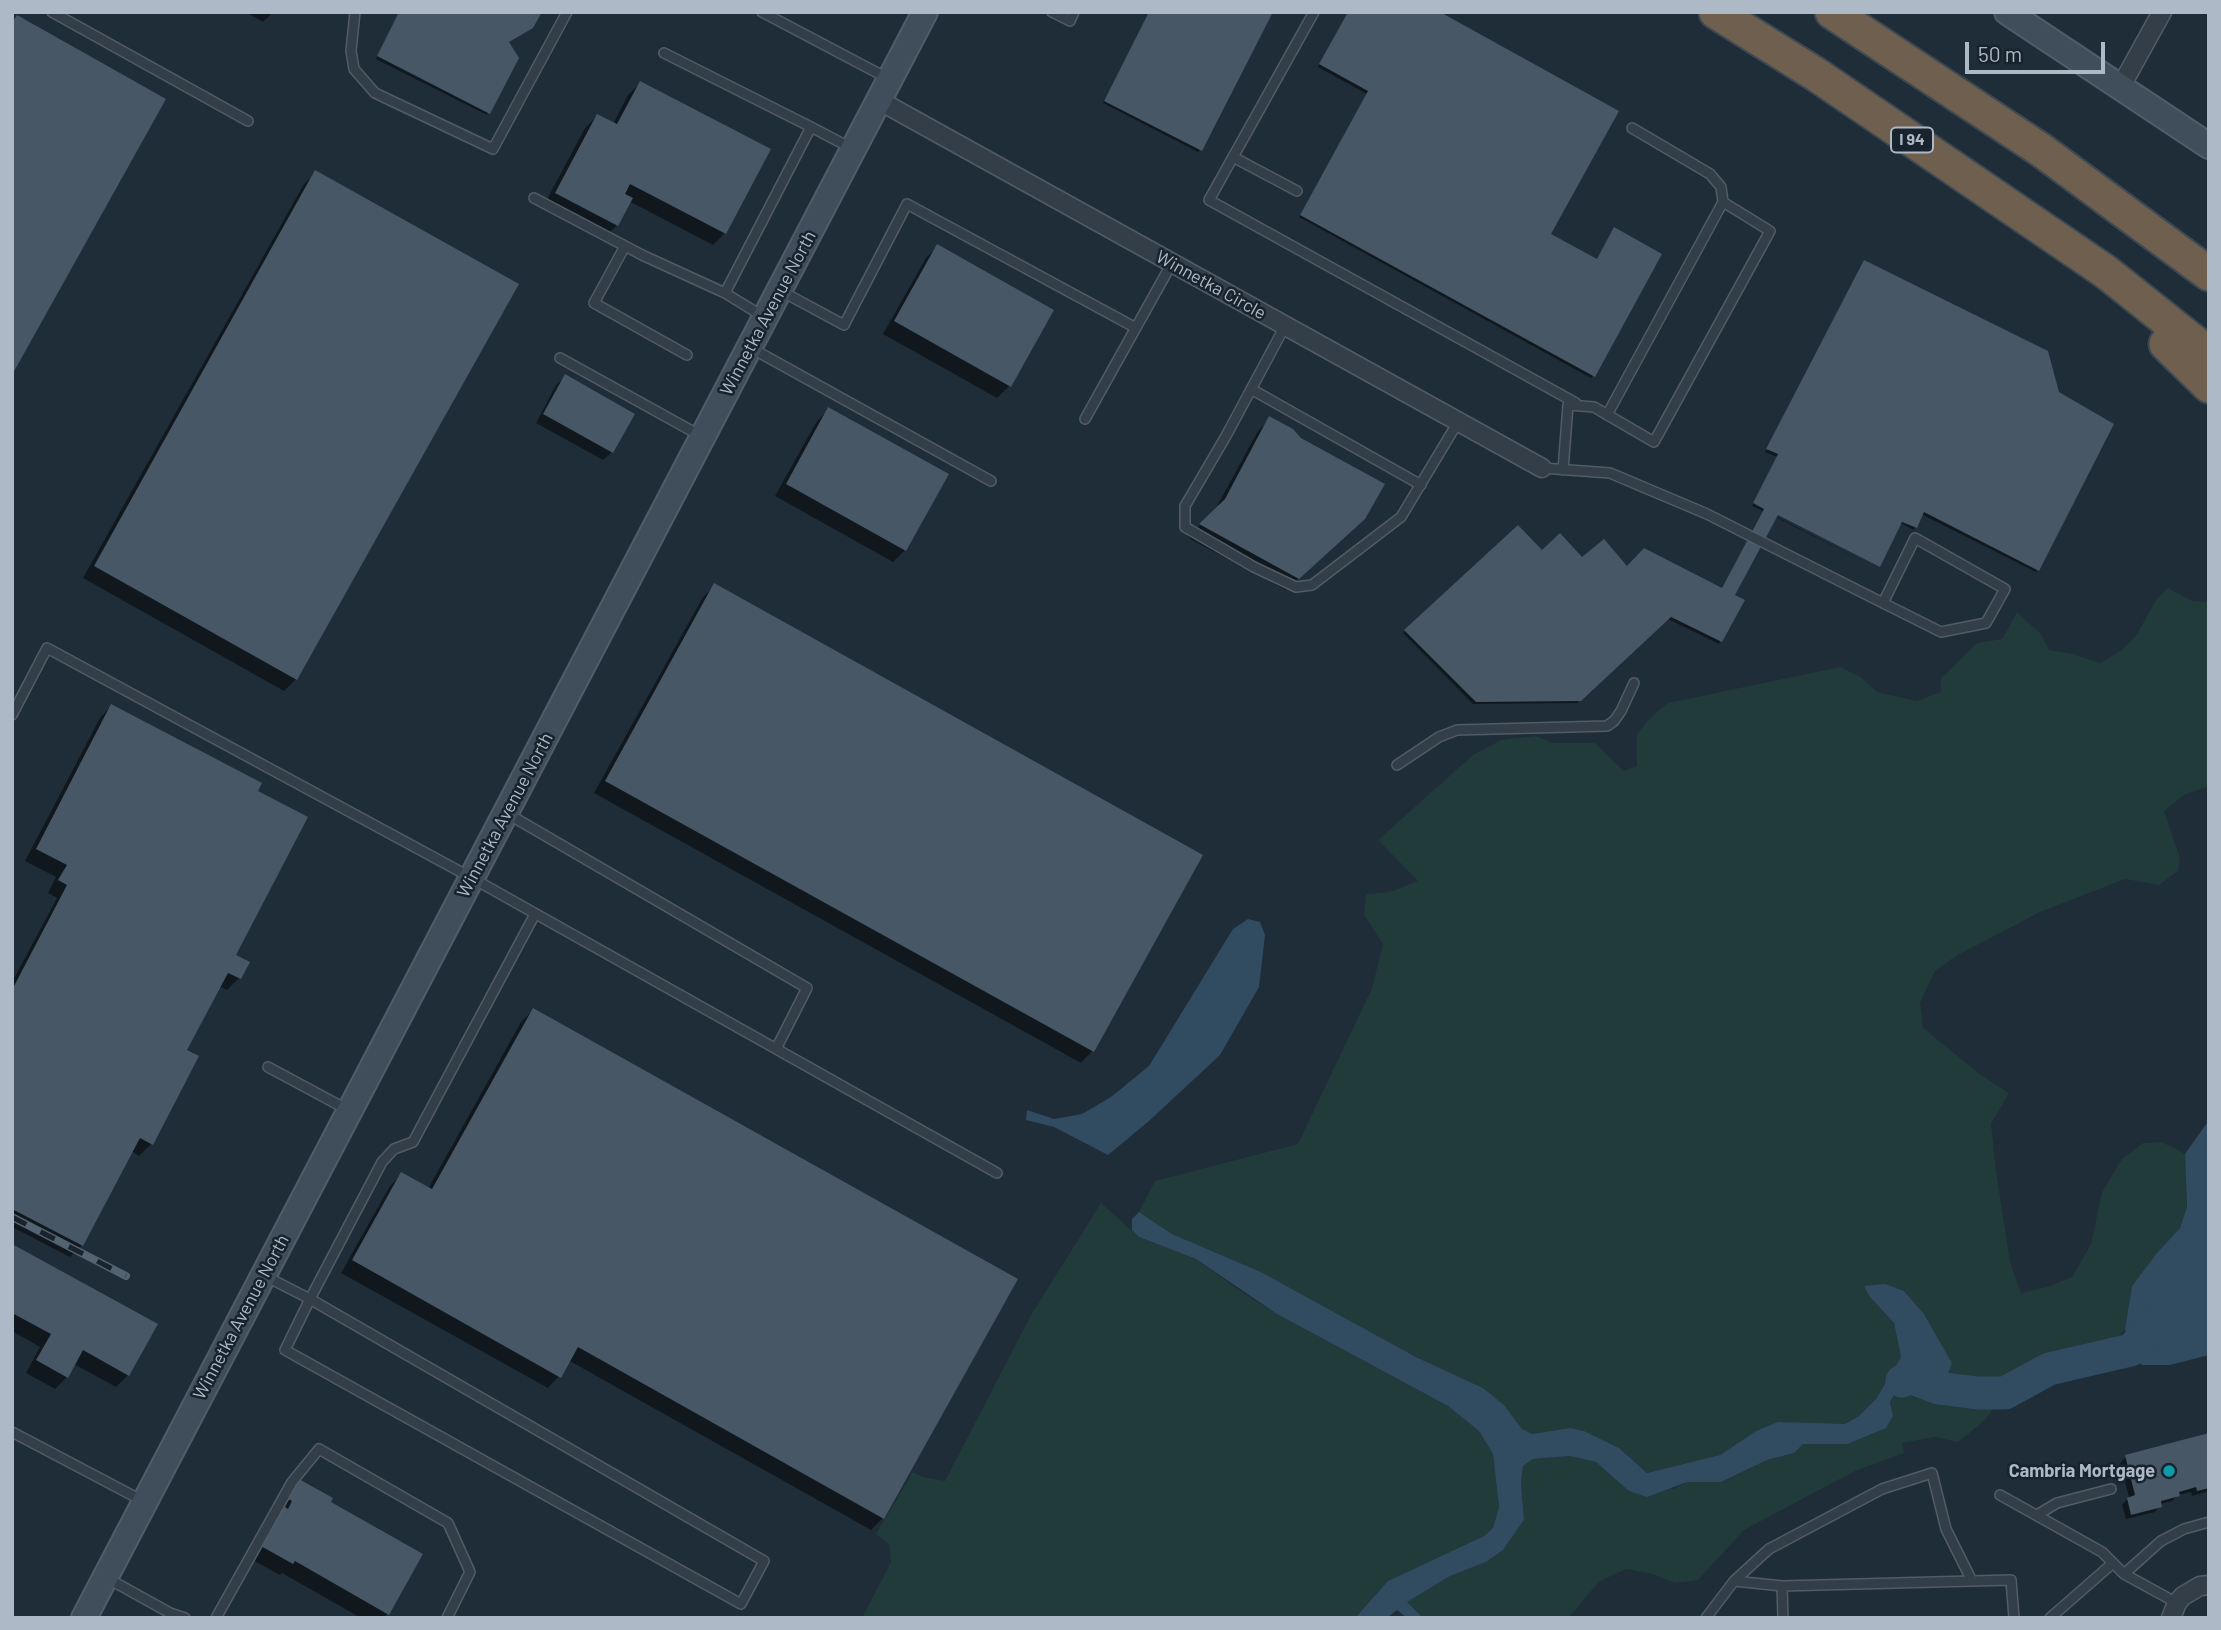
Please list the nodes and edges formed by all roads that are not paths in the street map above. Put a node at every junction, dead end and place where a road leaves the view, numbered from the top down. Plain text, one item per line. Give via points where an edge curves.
1 (52, 12) edge
2 (355, 12) edge
3 (567, 12) edge
4 (762, 12) edge
5 (925, 12) edge
6 (1052, 12) edge
7 (1074, 12) edge
8 (1314, 12) edge
9 (1716, 12) edge
10 (1832, 12) edge
11 (2007, 12) edge
12 (2162, 12) edge
13 (664, 53) dead end
14 (1930, 75) junction
15 (2120, 88) junction
16 (885, 90) junction
17 (248, 121) dead end
18 (811, 127) junction
19 (1632, 128) dead end
20 (2209, 146) edge
21 (854, 149) junction
22 (1233, 157) junction
23 (1297, 191) dead end
24 (534, 198) dead end
25 (1723, 202) junction
26 (625, 246) junction
27 (2209, 256) edge
28 (1172, 263) junction
29 (2106, 272) junction
30 (2209, 274) edge
31 (780, 290) junction
32 (725, 293) junction
33 (765, 317) junction
34 (1285, 326) junction
35 (1136, 328) junction
36 (750, 347) junction
37 (2209, 354) edge
38 (687, 355) dead end
39 (560, 358) dead end
40 (2209, 386) edge
41 (1251, 389) junction
42 (1581, 406) junction
43 (1607, 415) junction
44 (1085, 419) dead end
45 (1458, 422) junction
46 (702, 437) junction
47 (1542, 468) joint
48 (1563, 470) junction
49 (991, 481) dead end
50 (1422, 485) junction
51 (1883, 603) junction
52 (1634, 683) dead end
53 (12, 715) edge
54 (1397, 765) dead end
55 (506, 813) junction
56 (472, 878) junction
57 (535, 914) junction
58 (776, 1049) junction
59 (268, 1067) dead end
60 (349, 1111) junction
61 (997, 1173) dead end
62 (263, 1275) junction
63 (310, 1299) junction
64 (12, 1432) edge
65 (2111, 1489) dead end
66 (2000, 1495) dead end
67 (145, 1502) junction
68 (2037, 1516) junction
69 (2209, 1522) edge
70 (2113, 1563) junction
71 (2124, 1574) junction
72 (105, 1577) junction
73 (1734, 1581) junction
74 (1972, 1581) junction
75 (2209, 1585) edge
76 (1782, 1586) junction
77 (2174, 1610) edge
78 (85, 1617) edge
79 (185, 1618) edge
80 (216, 1618) edge
81 (447, 1618) edge
82 (1706, 1618) edge
83 (1783, 1618) edge
84 (2014, 1618) edge
85 (2050, 1618) edge

1 - 17 lane
2 - 3 lane via 354,69 375,93 494,149
4 - 16 lane
5 - 16 street, Winnetka Avenue North
6 - 7 lane via 1070,21
8 - 22 lane
9 - 29 highway, I 94 via 1817,75
10 - 14 highway
11 - 15 street
12 - 15 street
13 - 18 lane
14 - 27 highway
14 - 30 highway via 2087,182
15 - 20 street
16 - 21 street, Winnetka Avenue North
16 - 28 street, Winnetka Circle
18 - 21 lane
18 - 32 lane
19 - 25 lane via 1710,174 1721,187
21 - 31 street, Winnetka Avenue North
22 - 23 lane
22 - 42 lane via 1209,200
24 - 26 lane
25 - 43 lane
25 - 43 lane via 1770,231 1654,442
26 - 32 lane
26 - 38 lane via 594,303
28 - 34 street, Winnetka Circle
28 - 35 lane
29 - 37 highway, I 94
29 - 40 highway via 2170,349
31 - 33 street, Winnetka Avenue North
31 - 35 lane via 844,325 907,204
32 - 33 lane
33 - 36 street, Winnetka Avenue North
34 - 41 lane
34 - 45 street, Winnetka Circle
35 - 44 lane
36 - 46 street, Winnetka Avenue North
36 - 49 lane
39 - 46 lane
41 - 50 lane
41 - 50 lane via 1185,506 1185,527 1254,567 1296,587 1311,585 1401,517
42 - 43 lane
42 - 48 lane via 1568,405
45 - 47 street, Winnetka Circle
45 - 50 lane
46 - 55 street, Winnetka Avenue North
47 - 48 lane
48 - 51 lane via 1611,473 1707,513
51 - 51 lane via 1941,632 1986,623 2005,589 1915,538
52 - 54 lane via 1621,711 1607,726 1457,730 1438,737
53 - 56 lane via 47,648
55 - 56 street, Winnetka Avenue North
55 - 58 lane via 807,988
56 - 57 lane
56 - 60 street, Winnetka Avenue North
57 - 58 lane
57 - 63 lane via 413,1142 394,1149 382,1162
58 - 61 lane
59 - 60 lane
60 - 62 street, Winnetka Avenue North
62 - 63 lane
62 - 67 street, Winnetka Avenue North
63 - 63 lane via 764,1561 741,1604 285,1350
64 - 67 lane
65 - 68 lane via 2057,1503
66 - 68 lane
67 - 72 street, Winnetka Avenue North
68 - 70 lane via 2102,1552
69 - 71 lane via 2161,1541
70 - 71 lane
70 - 85 lane
71 - 77 lane
72 - 78 street, Winnetka Avenue North
72 - 79 lane
73 - 74 lane via 1769,1549 1882,1489 1932,1473 1946,1529
73 - 76 lane
73 - 82 lane
74 - 76 lane
74 - 84 lane via 2011,1580
75 - 77 street via 2190,1590
76 - 83 lane
80 - 81 lane via 292,1482 319,1449 448,1522 470,1572

